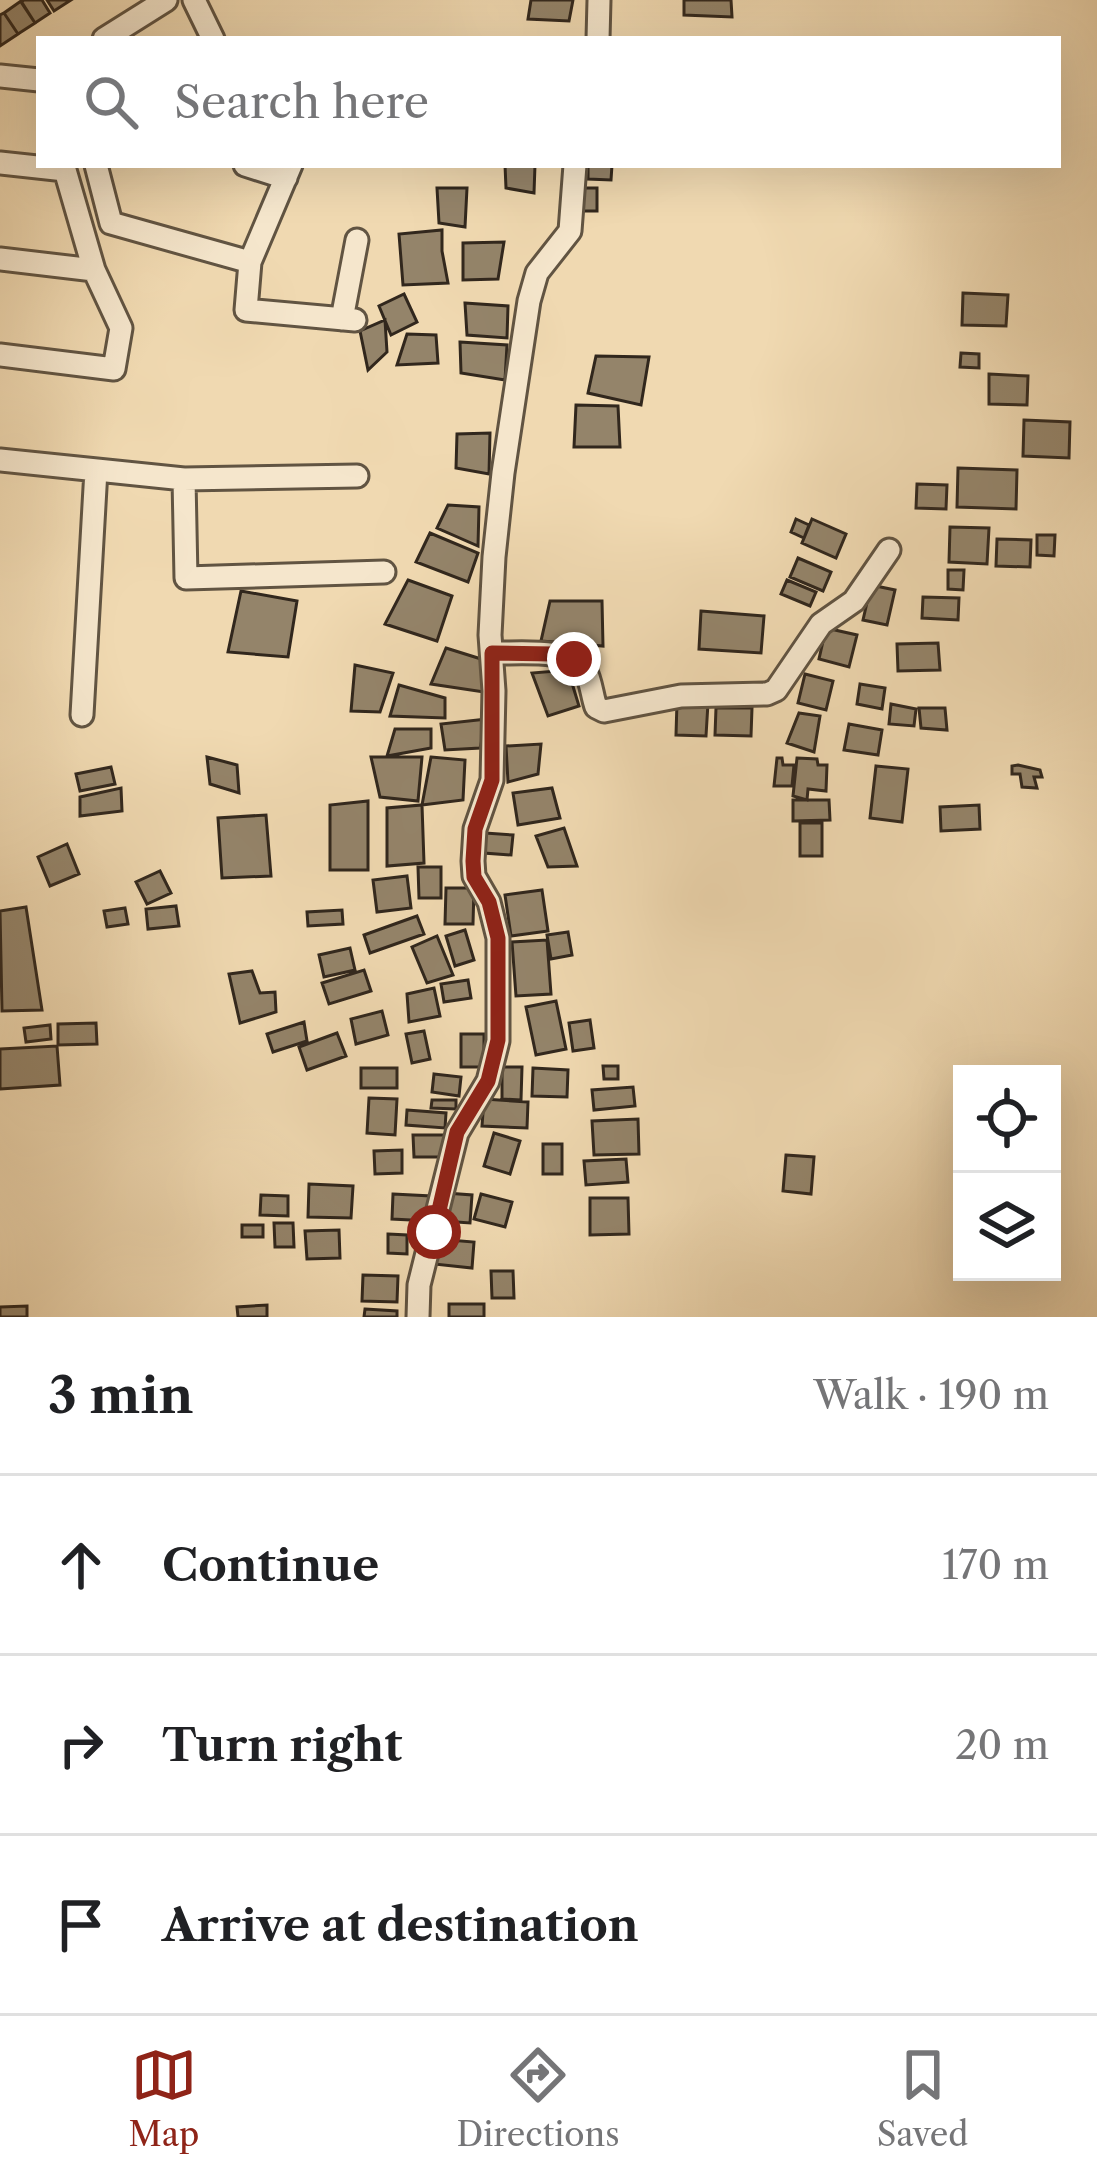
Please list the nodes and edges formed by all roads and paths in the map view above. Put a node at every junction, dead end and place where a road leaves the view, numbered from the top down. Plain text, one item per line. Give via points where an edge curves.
1 (166, 0) edge
2 (194, 0) edge
3 (599, 0) edge
4 (109, 36) edge
5 (212, 36) edge
6 (598, 36) edge
7 (0, 76) edge
8 (36, 80) edge
9 (0, 163) edge
10 (36, 167) edge
11 (46, 168) edge
12 (97, 168) edge
13 (575, 168) edge
14 (288, 171) edge
15 (357, 240) dead end
16 (0, 260) edge
17 (250, 262) junction
18 (94, 270) junction
19 (0, 355) edge
20 (0, 460) edge
21 (96, 470) junction
22 (357, 476) dead end
23 (184, 479) junction
24 (889, 550) dead end
25 (384, 572) dead end
26 (492, 653) junction
27 (82, 715) dead end
28 (418, 1317) edge

1 - 4 street
2 - 5 street
3 - 6 street
7 - 8 street
9 - 10 street
11 - 18 street via 65,170
12 - 17 street via 111,224
13 - 26 street via 570,231 537,273 529,301 494,557
14 - 17 street
15 - 17 street via 348,319 246,310
16 - 18 street
18 - 19 street via 121,328 114,369
20 - 21 street
21 - 23 street
21 - 27 street
22 - 23 street
23 - 25 street via 186,578
24 - 26 street via 854,602 826,619 767,694 694,695 604,711 574,659
26 - 28 street via 492,780 473,861 498,938 498,1040 488,1081 457,1132

